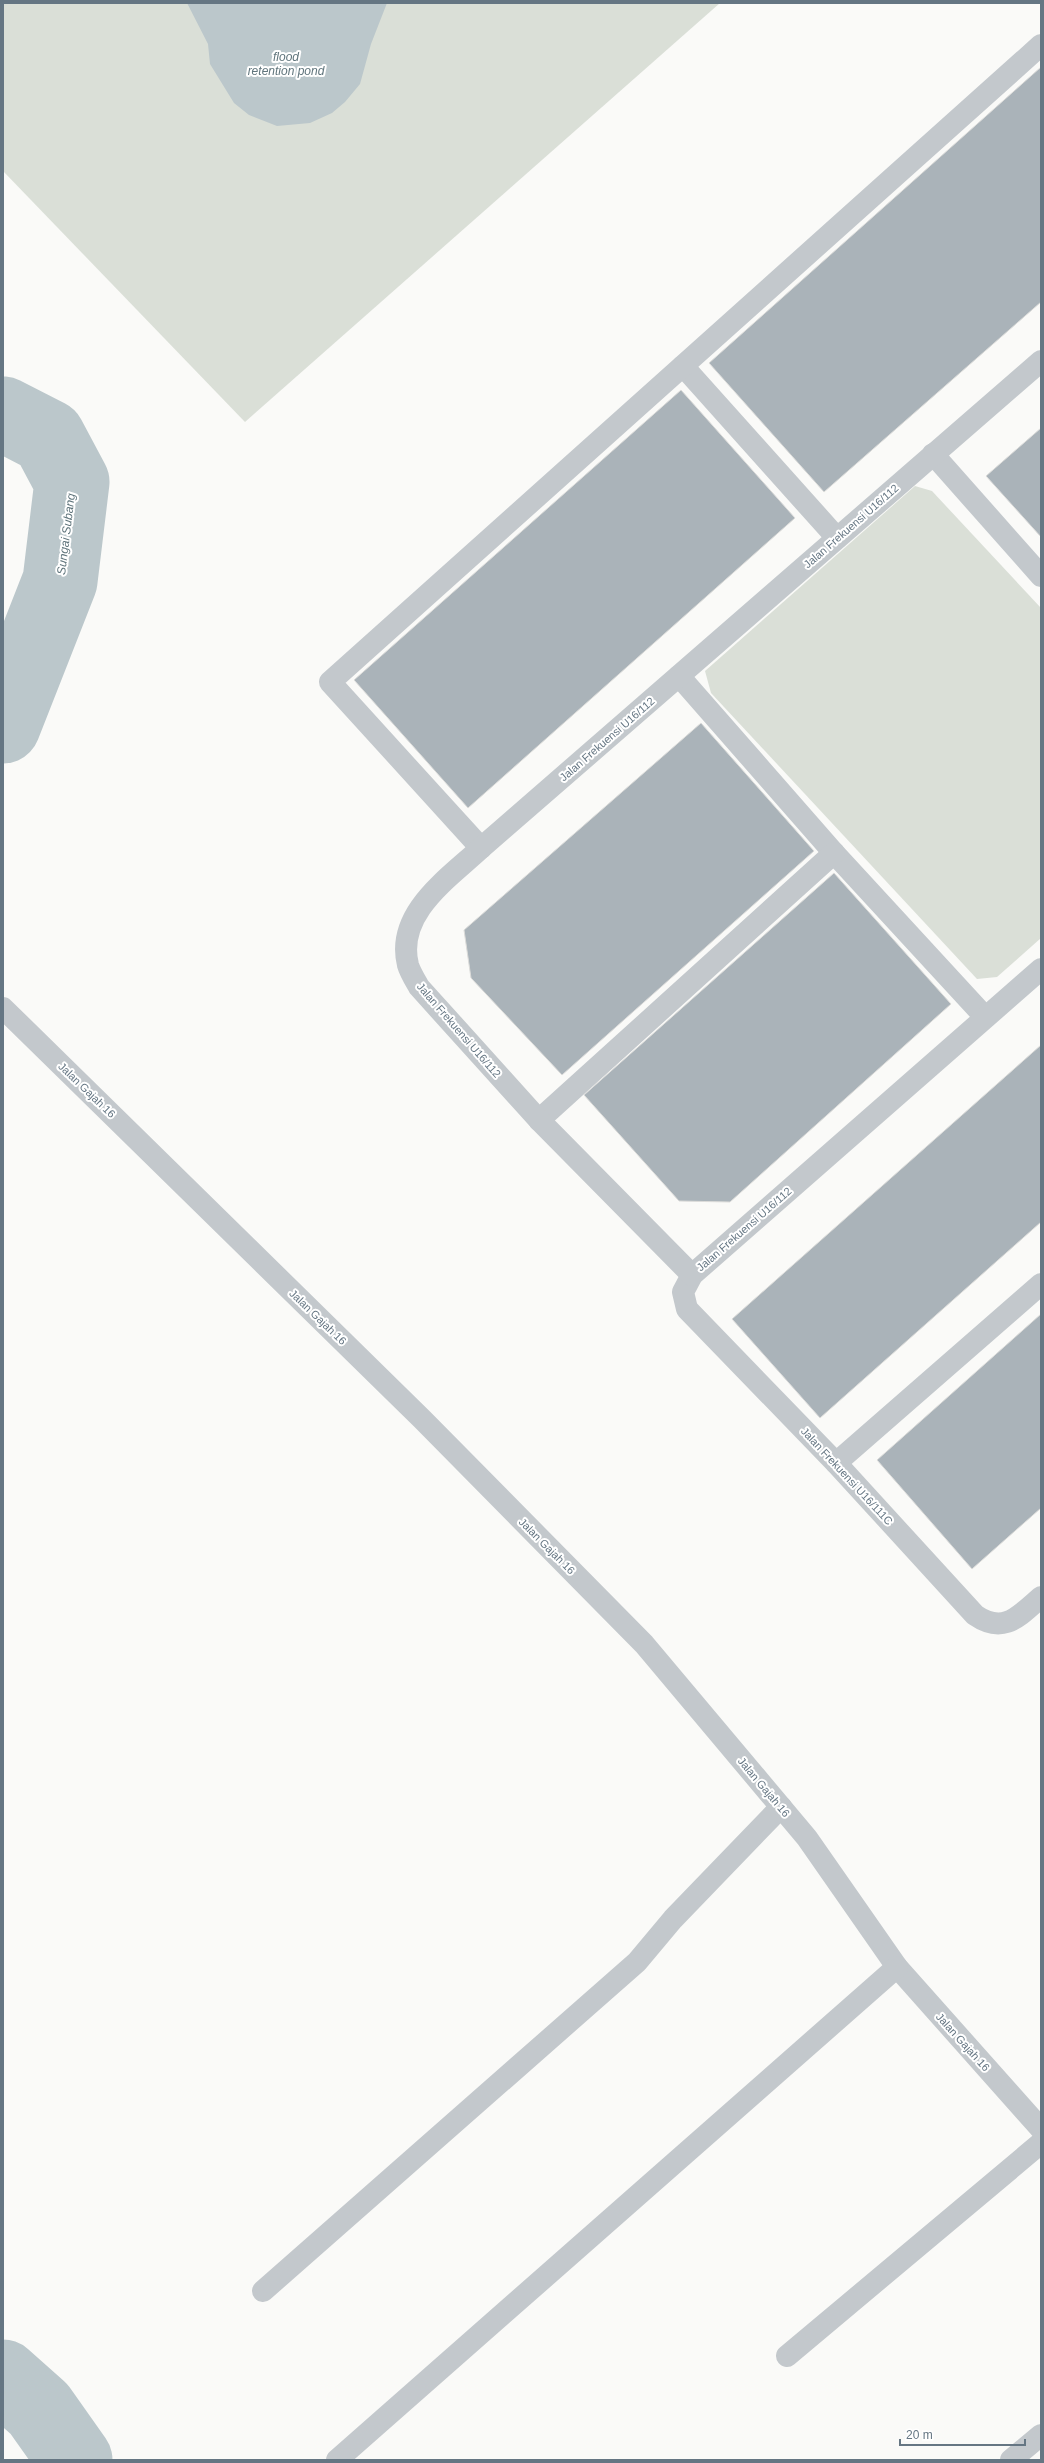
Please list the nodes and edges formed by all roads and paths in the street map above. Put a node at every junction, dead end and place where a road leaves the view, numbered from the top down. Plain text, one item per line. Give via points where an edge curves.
1 (1041, 45) edge
2 (1041, 361) edge
3 (683, 366) junction
4 (933, 454) junction
5 (837, 538) junction
6 (1041, 576) edge
7 (679, 676) junction
8 (481, 848) junction
9 (834, 853) junction
10 (1041, 969) edge
11 (3, 1008) edge
12 (985, 1017) junction
13 (539, 1120) junction
14 (692, 1275) junction
15 (1041, 1284) edge
16 (836, 1463) junction
17 (1041, 1597) edge
18 (781, 1807) junction
19 (897, 1967) junction
20 (1041, 2129) edge
21 (1041, 2143) edge
22 (263, 2291) dead end
23 (787, 2356) dead end
24 (1041, 2435) edge
25 (337, 2460) edge
26 (1011, 2460) edge

1 - 3 street
2 - 4 street, Jalan Frekuensi U16/112
3 - 5 street
3 - 8 street via 330,682
4 - 5 street, Jalan Frekuensi U16/112
4 - 6 street
5 - 7 street, Jalan Frekuensi U16/112
7 - 8 street, Jalan Frekuensi U16/112
7 - 9 street
8 - 13 street, Jalan Frekuensi U16/112 via 424,901 411,924 406,945 408,965 419,987
9 - 12 street
9 - 13 street
10 - 12 street, Jalan Frekuensi U16/112
11 - 18 street, Jalan Gajah 16 via 422,1419 644,1644
12 - 14 street, Jalan Frekuensi U16/112
13 - 14 street, Jalan Frekuensi U16/112
14 - 16 street, Jalan Frekuensi U16/111C via 683,1292 687,1309
15 - 16 street
16 - 17 street, Jalan Frekuensi U16/111C via 975,1615 984,1621 996,1625 1008,1622 1018,1617
18 - 19 street, Jalan Gajah 16 via 807,1838
18 - 22 street via 673,1919 637,1962
19 - 20 street, Jalan Gajah 16
19 - 25 street
21 - 23 street
24 - 26 street

